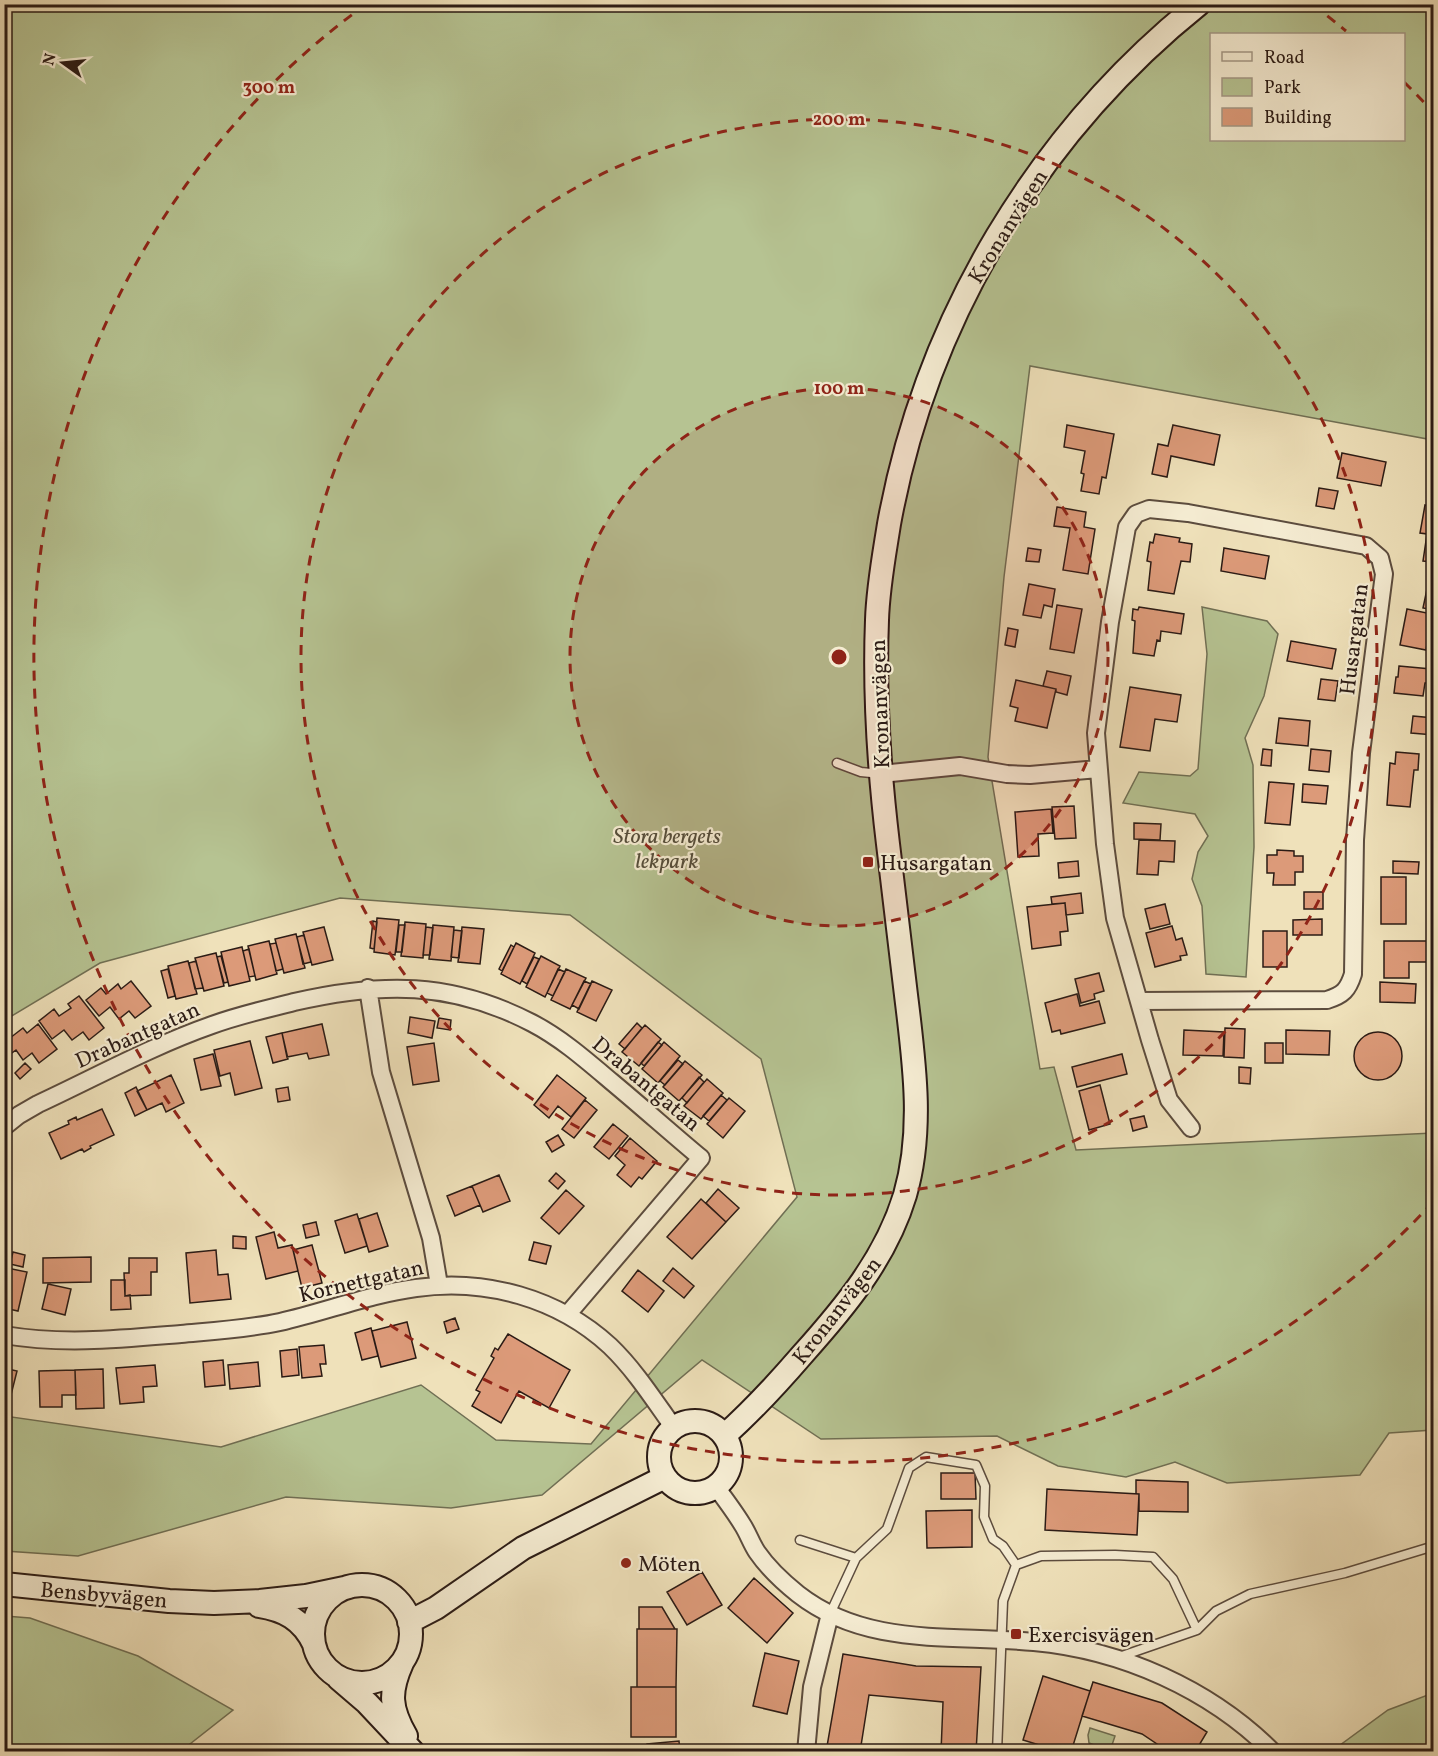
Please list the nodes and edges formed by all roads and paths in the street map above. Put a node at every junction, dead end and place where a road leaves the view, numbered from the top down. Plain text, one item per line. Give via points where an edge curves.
1 (1199, 4) edge
2 (837, 763) dead end
3 (1098, 769) junction
4 (881, 774) junction
5 (368, 988) junction
6 (1140, 1001) junction
7 (4, 1127) edge
8 (1191, 1128) dead end
9 (440, 1285) junction
10 (567, 1315) junction
11 (4, 1335) edge
12 (674, 1428) junction
13 (724, 1436) junction
14 (665, 1477) junction
15 (716, 1487) junction
16 (800, 1540) dead end
17 (1434, 1546) edge
18 (856, 1558) junction
19 (1016, 1565) junction
20 (4, 1584) edge
21 (349, 1587) junction
22 (204, 1602) junction
23 (830, 1614) junction
24 (410, 1622) junction
25 (1197, 1630) junction
26 (1001, 1640) junction
27 (314, 1644) junction
28 (1115, 1658) junction
29 (403, 1661) junction
30 (333, 1674) junction
31 (414, 1752) edge
32 (806, 1752) edge
33 (997, 1752) edge
34 (1273, 1752) edge

1 - 4 street, Kronanvägen via 1164,32 1105,91 1058,146 988,251 942,343 906,448 882,564 875,705
2 - 4 lane
3 - 4 street via 1030,775 960,766
3 - 6 street, Husargatan via 1112,898
3 - 6 street, Husargatan via 1096,732 1110,622 1127,527 1136,514 1149,510 1188,513 1366,546 1380,558 1384,574 1361,753 1353,974 1349,988 1341,996 1327,1000
4 - 13 street, Kronanvägen via 913,1064 913,1164 895,1224 865,1278 832,1322 760,1403
5 - 7 street, Drabantgatan via 261,1010 201,1029 38,1104
5 - 9 street via 381,1072 431,1238
5 - 10 street, Drabantgatan via 416,988 447,993 478,1000 533,1023 584,1058 701,1158
6 - 8 street, Husargatan via 1169,1100
9 - 10 street, Kornettgatan via 508,1291
9 - 11 street, Kornettgatan via 236,1328 101,1341
10 - 12 street, Kornettgatan via 618,1355
12 - 13 street via 698,1421 713,1426
12 - 14 street via 660,1447 659,1463
13 - 15 street via 731,1460 726,1476
14 - 15 street via 677,1489 692,1493
14 - 24 street via 523,1548
15 - 23 street via 758,1554 799,1594
16 - 18 lane
17 - 25 lane via 1345,1573 1250,1594 1216,1611
18 - 19 lane via 887,1529 909,1468 926,1456 976,1465 986,1486 984,1517 993,1539
18 - 23 lane
19 - 25 lane via 1041,1556 1154,1557 1173,1579
19 - 26 lane via 1003,1601
20 - 22 street, Bensbyvägen
21 - 22 street, Bensbyvägen via 261,1601
21 - 24 street via 367,1585 383,1590 397,1599
21 - 27 street via 334,1593 322,1606 314,1621
22 - 27 street, Bensbyvägen via 280,1611 301,1624
23 - 26 street via 863,1628 891,1634
23 - 32 street via 812,1687
24 - 29 street via 410,1647
25 - 28 lane
26 - 28 street via 1051,1644
26 - 33 lane
27 - 30 street via 321,1662
28 - 34 street via 1205,1699
29 - 30 street via 390,1675 374,1682 349,1682
29 - 31 street via 393,1687 393,1705
30 - 31 street

